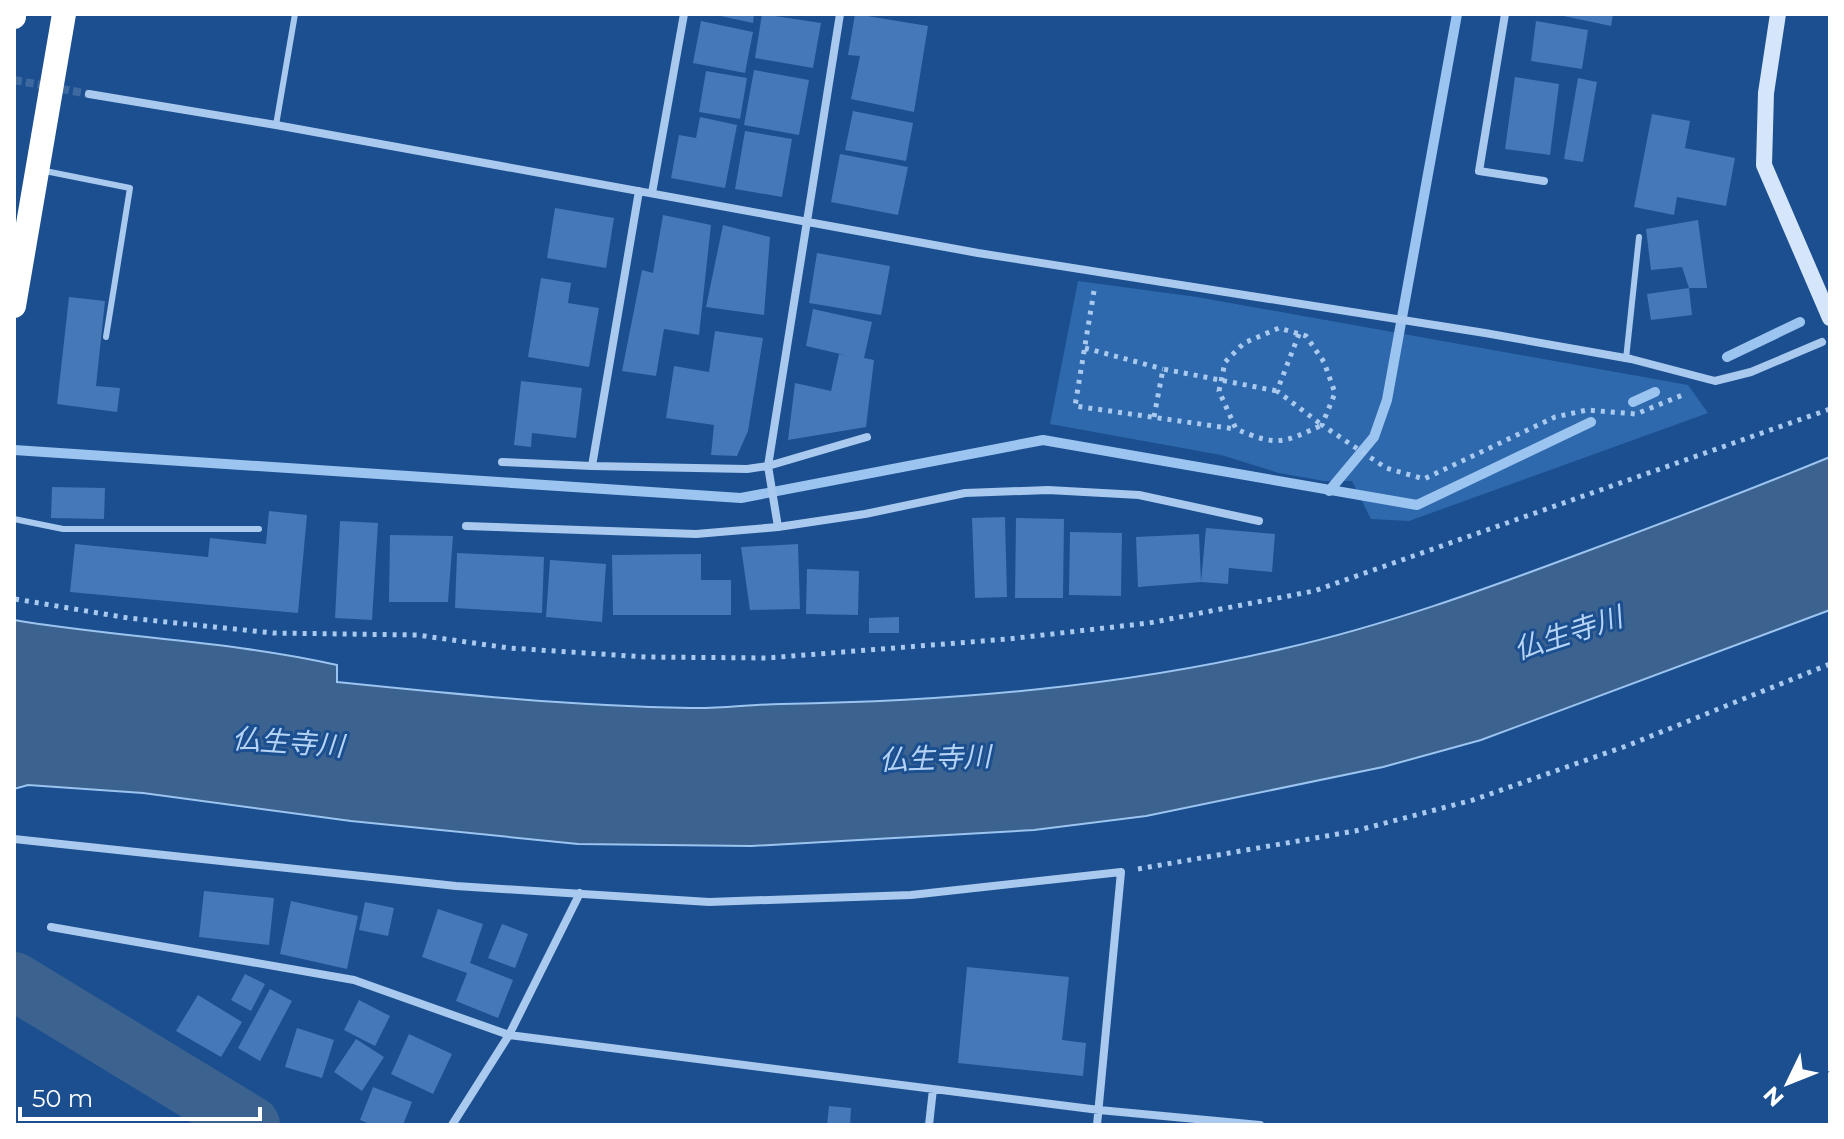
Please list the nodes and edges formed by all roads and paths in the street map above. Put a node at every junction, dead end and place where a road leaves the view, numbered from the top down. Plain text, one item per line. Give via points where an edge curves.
1 (64, 14) edge
2 (295, 14) edge
3 (684, 14) edge
4 (840, 14) edge
5 (1505, 14) edge
6 (1778, 14) edge
7 (89, 94) tunnel mouth
8 (276, 125) junction
9 (37, 170) junction
10 (1544, 181) dead end
11 (639, 191) junction
12 (652, 193) junction
13 (807, 221) junction
14 (1639, 237) dead end
15 (1097, 273) junction
16 (14, 306) edge
17 (1830, 318) edge
18 (1299, 334) junction
19 (106, 337) dead end
20 (1822, 342) dead end
21 (1085, 348) junction
22 (1626, 359) junction
23 (1163, 369) junction
24 (1222, 379) junction
25 (1715, 381) junction
26 (1277, 391) junction
27 (1830, 409) edge
28 (1154, 417) junction
29 (1322, 425) junction
30 (1236, 429) junction
31 (867, 437) dead end
32 (502, 462) dead end
33 (592, 466) junction
34 (768, 466) junction
35 (14, 519) edge
36 (1259, 521) dead end
37 (466, 526) dead end
38 (778, 527) junction
39 (259, 529) dead end
40 (15, 599) edge
41 (1830, 664) edge
42 (14, 839) edge
43 (1121, 872) junction
44 (580, 893) junction
45 (51, 927) dead end
46 (509, 1035) junction
47 (933, 1089) junction
48 (1099, 1110) junction
49 (452, 1125) edge
50 (929, 1125) edge
51 (1097, 1125) edge
52 (1260, 1125) edge

1 - 9 highway
2 - 8 lane
3 - 12 street
4 - 13 street
5 - 10 street via 1479,171
6 - 17 street via 1766,93 1764,165
7 - 8 street
8 - 11 street
9 - 16 highway
9 - 19 lane via 130,188
11 - 12 street
11 - 33 street
12 - 13 street
13 - 15 street
13 - 34 street
14 - 22 lane
15 - 21 path
15 - 22 street
18 - 24 path via 1279,328 1244,343 1225,362
18 - 26 path
18 - 29 path via 1324,362 1335,393
20 - 25 street
21 - 23 path
21 - 28 path via 1075,406
22 - 25 street
23 - 24 path
23 - 28 path
24 - 26 path
24 - 30 path via 1219,391
25 - 29 path via 1636,414 1587,410 1555,417 1424,479 1386,468
26 - 29 path
27 - 40 path via 1314,591 1149,623 1008,639 767,658 646,657 509,648 417,635 273,633 128,618
28 - 30 path
29 - 30 path via 1285,442
31 - 34 street
32 - 33 street
33 - 34 street
34 - 38 street
35 - 39 lane via 63,529
36 - 38 street via 1139,495 1048,490 965,493
37 - 38 street via 696,534
41 - 43 path via 1629,745 1473,800 1355,831
42 - 44 street via 456,886
43 - 44 street via 911,895 709,902
43 - 48 street
44 - 46 street
45 - 46 street via 354,980
46 - 47 street
46 - 49 street
47 - 48 street
47 - 50 street
48 - 51 street
48 - 52 street

